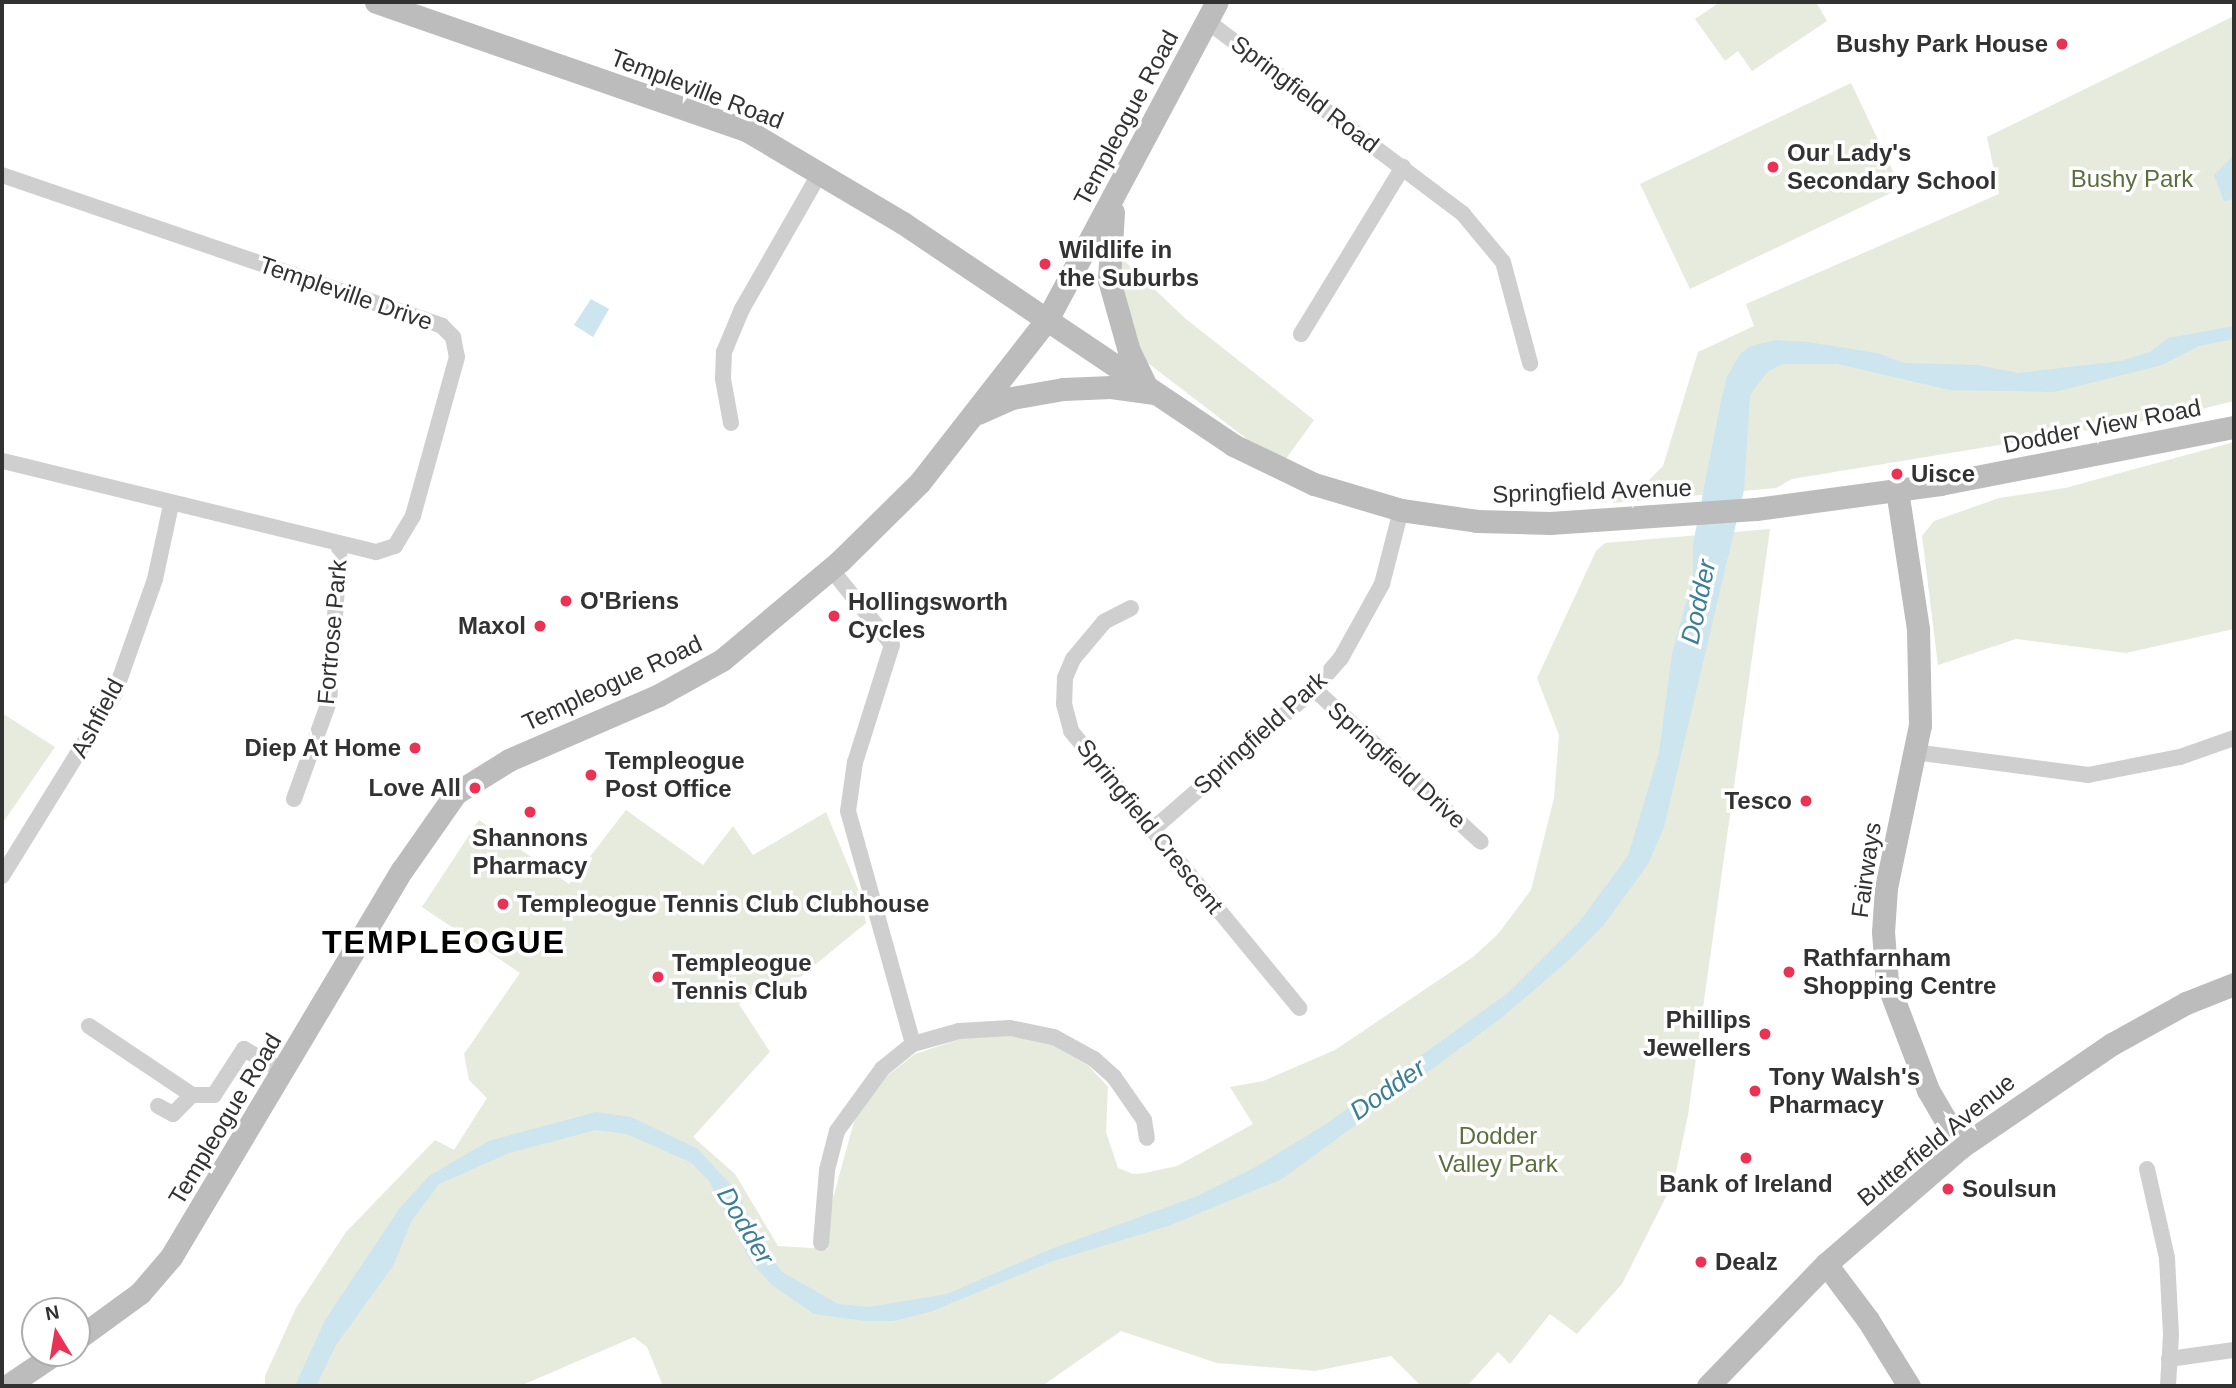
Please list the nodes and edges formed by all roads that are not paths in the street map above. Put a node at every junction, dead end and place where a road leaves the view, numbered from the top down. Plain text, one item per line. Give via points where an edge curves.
1 (376, 2) edge
2 (1212, 11) edge
3 (1403, 167) junction
4 (821, 171) junction
5 (2, 175) edge
6 (1114, 195) junction
7 (1048, 318) junction
8 (1301, 334) dead end
9 (1530, 363) dead end
10 (1152, 389) junction
11 (976, 414) junction
12 (731, 424) dead end
13 (2234, 427) edge
14 (2, 461) edge
15 (1897, 490) junction
16 (171, 505) junction
17 (1401, 510) junction
18 (340, 544) junction
19 (831, 569) junction
20 (1131, 608) dead end
21 (1314, 689) junction
22 (2234, 738) edge
23 (1914, 752) junction
24 (294, 799) dead end
25 (1152, 830) junction
26 (1481, 842) dead end
27 (2, 876) edge
28 (2234, 984) edge
29 (1299, 1008) dead end
30 (89, 1026) dead end
31 (913, 1044) junction
32 (284, 1072) junction
33 (192, 1095) junction
34 (158, 1105) dead end
35 (1147, 1138) dead end
36 (1961, 1147) junction
37 (2147, 1169) dead end
38 (821, 1242) dead end
39 (1826, 1264) junction
40 (91, 1329) edge
41 (2234, 1350) edge
42 (2169, 1359) junction
43 (35, 1367) edge
44 (7, 1386) edge
45 (1708, 1386) edge
46 (1909, 1386) edge
47 (2168, 1386) edge

1 - 4 main road, Templeville Road via 748,131
2 - 3 street, Springfield Road
2 - 6 main road, Templeogue Road
3 - 8 street, Springfield Road
3 - 9 street, Springfield Road via 1464,214 1503,262
4 - 7 main road, Templeville Road
4 - 12 street via 742,309 724,352 723,379
5 - 18 street, Templeville Drive via 442,326 453,337 457,357 413,516 395,546 376,552
6 - 7 main road, Templeogue Road
6 - 10 main road via 1109,280 1129,351
7 - 10 main road, Springfield Avenue
7 - 11 main road, Templeogue Road
10 - 11 main road via 1074,388 1012,398
10 - 17 main road, Springfield Avenue via 1269,466
11 - 19 main road, Templeogue Road via 920,482
13 - 15 main road, Dodder View Road
14 - 16 street, Templeville Drive
15 - 17 main road, Springfield Avenue via 1684,516 1513,523
15 - 23 main road, Fairways via 1918,629 1920,725
16 - 18 street, Templeville Drive
16 - 27 street, Ashfield via 155,579 114,695
17 - 21 street, Springfield Park via 1382,584 1341,657
18 - 24 street, Fortrose Park via 329,702
19 - 31 street via 892,645 855,762 848,811
19 - 32 main road, Templeogue Road via 771,623 712,667 518,756 456,793 402,870
20 - 25 street, Springfield Crescent via 1104,622 1073,659 1065,678 1064,704 1071,731
21 - 25 street, Springfield Park
21 - 26 street, Springfield Drive
22 - 23 street via 2180,757 2088,775
23 - 36 main road, Fairways via 1886,888 1883,932 1888,982 1928,1090
25 - 29 street, Springfield Crescent
28 - 36 main road, Butterfield Avenue via 2186,1003 2112,1044
30 - 33 street
31 - 35 street via 959,1031 1010,1028 1054,1037 1094,1059 1114,1077 1144,1120
31 - 38 street via 882,1069 837,1131 827,1170
32 - 33 street via 244,1049 214,1095
32 - 40 main road, Templeogue Road via 171,1257 140,1293
33 - 34 street via 173,1114
36 - 39 main road, Butterfield Avenue
37 - 42 street via 2167,1258
39 - 45 main road, Butterfield Avenue
39 - 46 main road
41 - 42 street
42 - 47 street
43 - 44 main road

